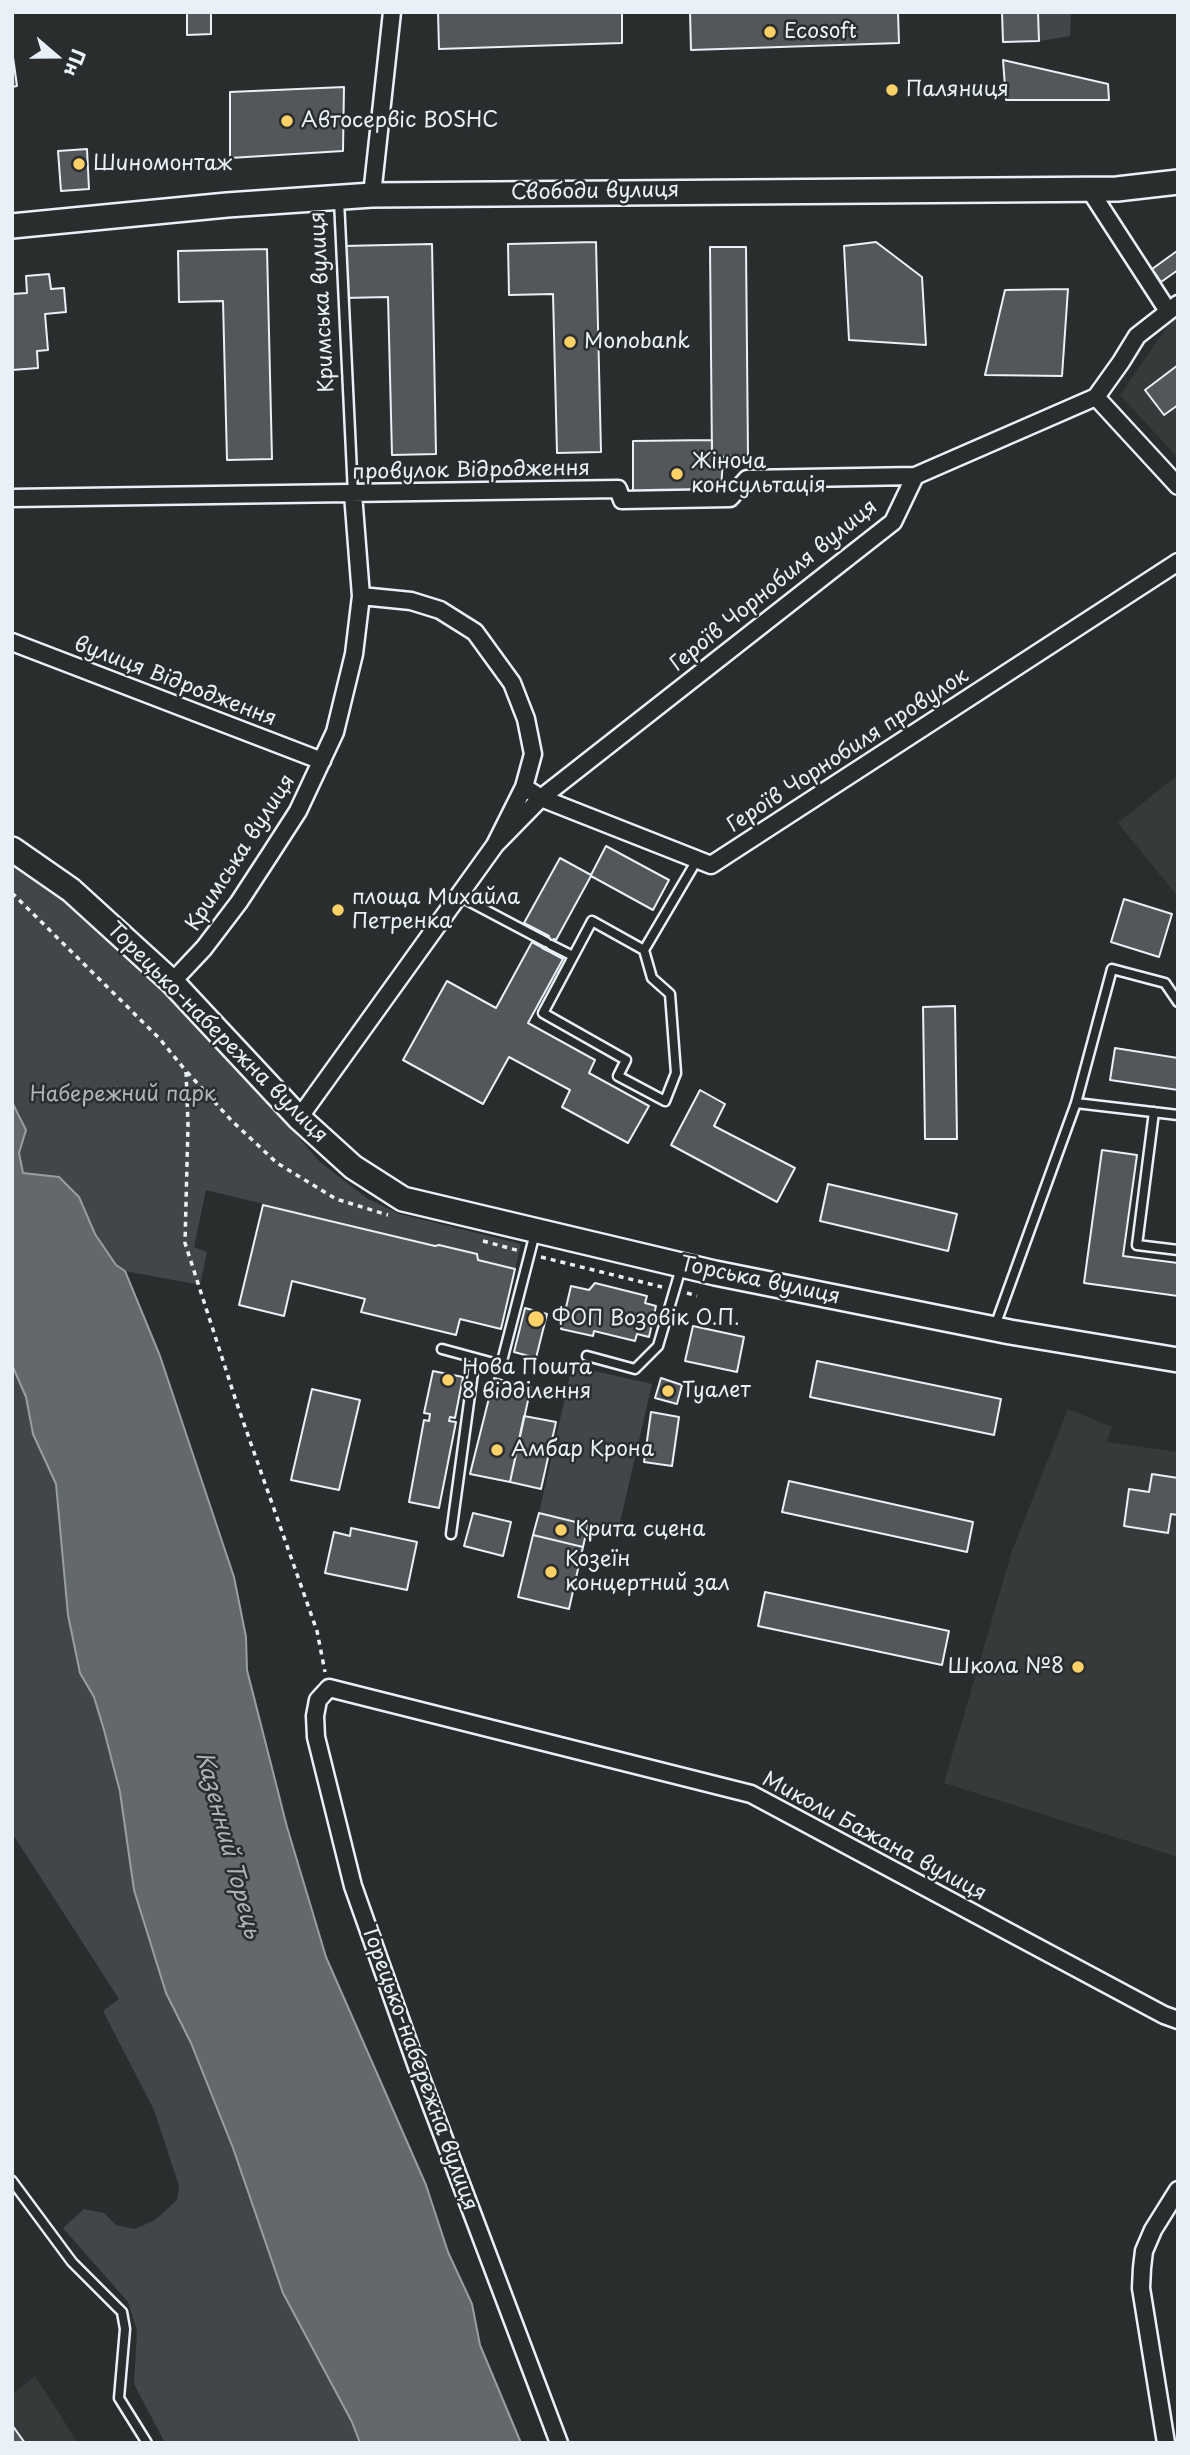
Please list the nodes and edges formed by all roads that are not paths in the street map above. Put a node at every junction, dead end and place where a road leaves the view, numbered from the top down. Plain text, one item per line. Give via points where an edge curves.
1 (392, 12) edge
2 (1178, 182) edge
3 (1089, 189) junction
4 (372, 195) junction
5 (339, 197) junction
6 (12, 226) edge
7 (1173, 308) edge
8 (1096, 397) junction
9 (915, 476) junction
10 (1178, 486) edge
11 (353, 494) junction
12 (12, 498) edge
13 (1178, 562) edge
14 (361, 596) junction
15 (12, 642) edge
16 (322, 761) junction
17 (524, 787) junction
18 (541, 798) junction
19 (495, 845) junction
20 (12, 849) edge
21 (697, 860) junction
22 (458, 896) junction
23 (644, 950) junction
24 (573, 957) junction
25 (172, 982) junction
26 (1178, 1002) edge
27 (1076, 1103) junction
28 (1154, 1112) junction
29 (1178, 1115) edge
30 (299, 1118) junction
31 (353, 1167) joint
32 (536, 1230) junction
33 (1178, 1250) edge
34 (682, 1265) junction
35 (994, 1329) junction
36 (442, 1349) dead end
37 (587, 1356) dead end
38 (475, 1358) junction
39 (1178, 1360) edge
40 (451, 1534) dead end
41 (328, 1688) joint
42 (1178, 2020) edge
43 (12, 2181) edge
44 (1178, 2190) edge
45 (147, 2443) edge
46 (559, 2443) edge
47 (1166, 2443) edge

1 - 4 street
2 - 3 main road, Свободи вулиця
3 - 4 main road, Свободи вулиця
3 - 7 street
4 - 5 main road, Свободи вулиця
5 - 6 main road, Свободи вулиця
5 - 11 lane, Кримська вулиця
7 - 8 street via 1137,336
8 - 9 street
8 - 10 street
9 - 11 street, провулок Відродження via 747,479 730,498 622,500 618,489
9 - 18 street, Героїв Чорнобиля вулиця via 893,522
11 - 12 street, провулок Відродження
11 - 14 street, Кримська вулиця
13 - 21 street, Героїв Чорнобиля провулок via 711,865
14 - 16 street, Кримська вулиця via 347,689
14 - 17 street via 411,601 440,610 475,632 512,683 526,719 533,754
15 - 16 street, вулиця Відродження
16 - 25 street, Кримська вулиця via 298,811 239,902
17 - 18 street
17 - 19 street
18 - 19 street, Героїв Чорнобиля вулиця
18 - 21 street
19 - 22 street
20 - 25 main road, Торецько-набережна вулиця via 71,890
21 - 23 lane
22 - 24 lane
22 - 30 street
23 - 24 lane via 592,921
23 - 24 lane via 652,978 670,994 676,1073 665,1101 618,1076 626,1059 543,1013
25 - 30 main road, Торецько-набережна вулиця
26 - 27 lane via 1164,984 1112,970
27 - 28 lane
27 - 35 lane
28 - 29 lane
28 - 33 lane via 1137,1245
30 - 31 main road, Торецько-набережна вулиця
31 - 32 main road, Торська вулиця via 403,1199
32 - 34 main road, Торська вулиця
32 - 38 lane via 501,1364
34 - 35 main road, Торська вулиця
34 - 37 lane via 658,1346 635,1369
35 - 39 main road, Торська вулиця
36 - 38 lane
38 - 40 lane
41 - 42 street, Миколи Бажана вулиця via 751,1794
41 - 46 street, Торецько-набережна вулиця via 318,1700 316,1737 353,1886
43 - 45 lane via 72,2262 122,2312 125,2329 119,2398
44 - 47 street via 1144,2251 1141,2288

